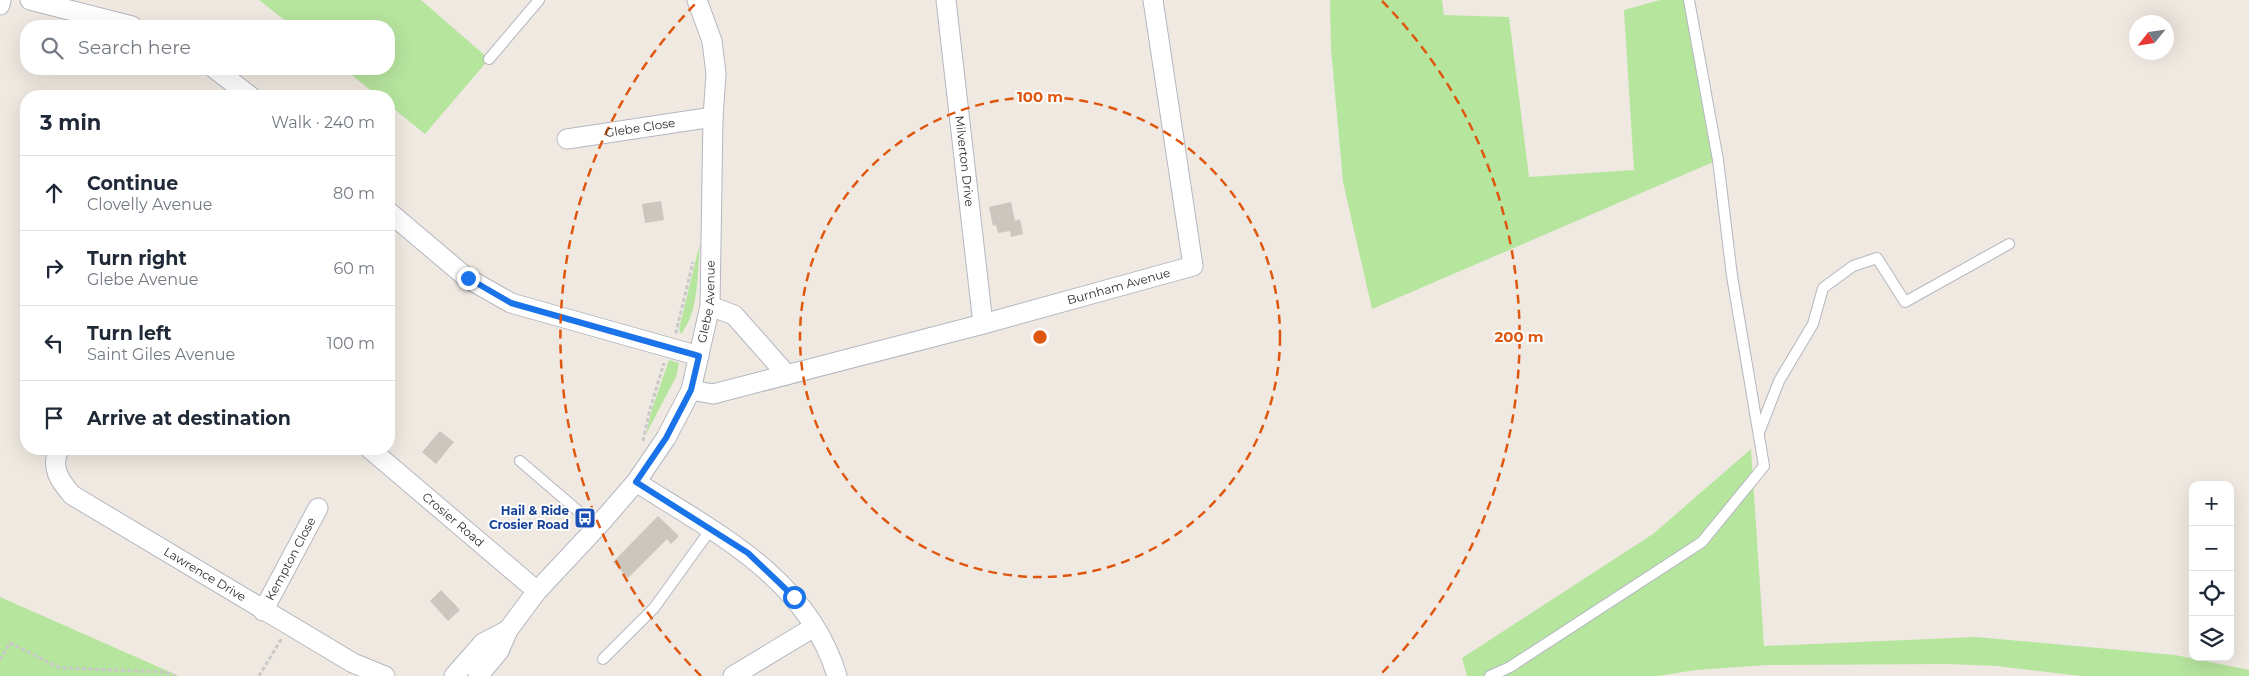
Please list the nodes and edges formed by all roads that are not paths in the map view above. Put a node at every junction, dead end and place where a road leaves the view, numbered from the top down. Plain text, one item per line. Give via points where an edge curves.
1 (1, 0) edge
2 (30, 0) edge
3 (539, 0) edge
4 (697, 0) edge
5 (946, 0) edge
6 (1153, 0) edge
7 (1689, 0) edge
8 (0, 5) edge
9 (108, 20) edge
10 (489, 58) dead end
11 (223, 75) edge
12 (242, 90) edge
13 (713, 117) junction
14 (567, 139) dead end
15 (395, 217) edge
16 (2009, 244) dead end
17 (710, 306) junction
18 (983, 324) junction
19 (699, 356) junction
20 (787, 375) junction
21 (691, 390) junction
22 (1759, 430) junction
23 (56, 455) edge
24 (377, 455) edge
25 (520, 460) dead end
26 (636, 482) junction
27 (318, 508) dead end
28 (597, 527) junction
29 (711, 530) junction
30 (537, 591) junction
31 (263, 611) junction
32 (814, 627) junction
33 (508, 630) junction
34 (603, 659) dead end
35 (385, 676) edge
36 (454, 676) edge
37 (478, 676) edge
38 (733, 676) edge
39 (837, 676) edge
40 (1490, 676) edge

1 - 8 street
2 - 9 street
3 - 10 lane
4 - 13 street, Glebe Avenue via 712,41 716,74
5 - 18 street, Milverton Drive
6 - 18 street, Burnham Avenue via 1192,266
7 - 22 lane via 1718,160 1732,276
11 - 12 street
13 - 14 street, Glebe Close
13 - 17 street, Glebe Avenue
15 - 19 street via 468,278 511,303
16 - 22 lane via 1905,302 1877,258 1853,266 1823,288 1813,324 1778,381
17 - 19 street, Glebe Avenue
17 - 20 street via 734,315
18 - 20 street, Burnham Avenue
19 - 21 street, Glebe Avenue
20 - 21 street, Burnham Avenue via 713,394
21 - 26 street, Glebe Avenue via 666,438
22 - 40 lane via 1764,466 1702,542 1510,667
23 - 31 street, Lawrence Drive via 57,477 72,495
24 - 30 street, Crosier Road
25 - 28 lane
26 - 28 street, Glebe Avenue
26 - 29 street
27 - 31 street, Kempton Close
28 - 30 street, Glebe Avenue
29 - 32 street via 748,553 773,574 794,597
29 - 34 lane via 654,608
30 - 33 street, Glebe Avenue
31 - 35 street, Lawrence Drive via 353,663
32 - 38 street
32 - 39 street via 832,659
33 - 36 street, Glebe Avenue via 483,643
33 - 37 street, Glebe Avenue via 499,651

